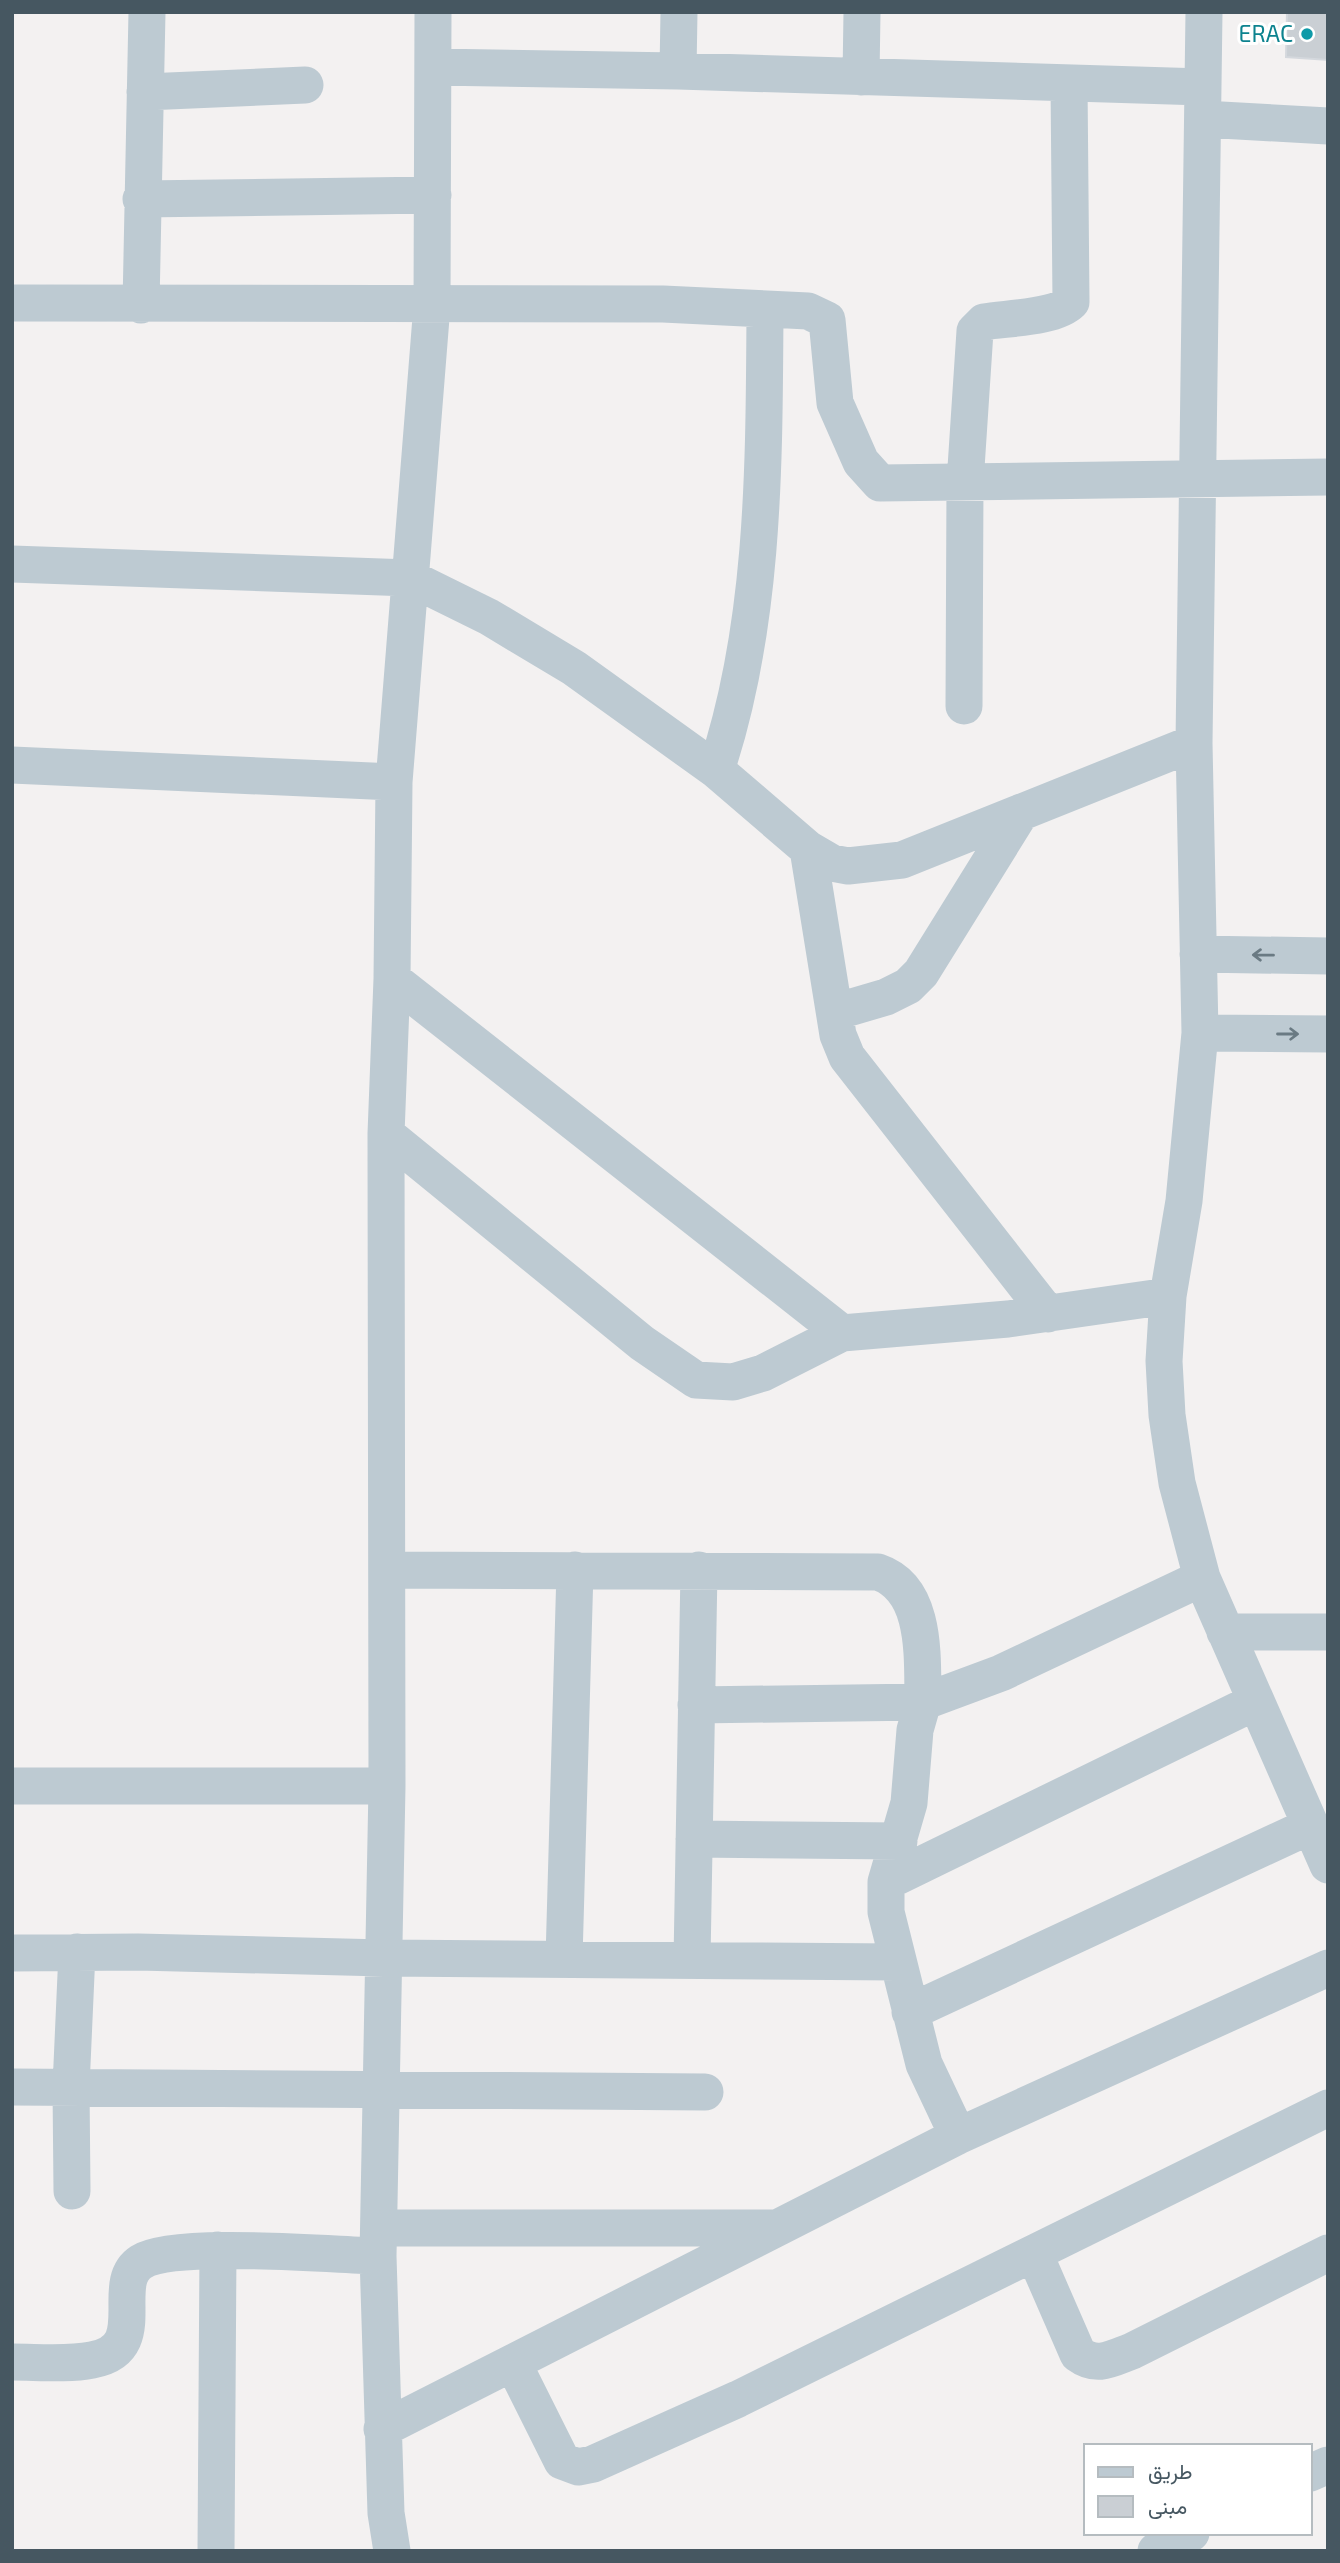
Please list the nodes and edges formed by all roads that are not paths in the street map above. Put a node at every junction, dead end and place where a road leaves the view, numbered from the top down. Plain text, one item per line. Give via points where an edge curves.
1 (147, 12) edge
2 (433, 12) edge
3 (679, 12) edge
4 (862, 12) edge
5 (1204, 12) edge
6 (434, 68) junction
7 (678, 71) junction
8 (861, 76) junction
9 (1069, 83) junction
10 (305, 85) dead end
11 (145, 92) junction
12 (1203, 103) junction
13 (1328, 126) edge
14 (433, 195) junction
15 (141, 200) junction
16 (12, 303) edge
17 (141, 305) junction
18 (432, 305) junction
19 (765, 310) junction
20 (1328, 477) edge
21 (1199, 479) junction
22 (965, 483) junction
23 (12, 564) edge
24 (410, 578) junction
25 (964, 706) dead end
26 (1195, 743) junction
27 (12, 765) edge
28 (716, 770) junction
29 (394, 782) junction
30 (1021, 812) junction
31 (808, 849) junction
32 (1198, 954) junction
33 (1328, 956) edge
34 (392, 979) junction
35 (835, 1012) junction
36 (1200, 1033) junction
37 (1328, 1034) edge
38 (386, 1134) junction
39 (1168, 1296) junction
40 (1048, 1314) junction
41 (842, 1332) junction
42 (387, 1570) junction
43 (575, 1570) junction
44 (699, 1570) junction
45 (1202, 1578) junction
46 (1225, 1632) junction
47 (1328, 1632) edge
48 (923, 1702) junction
49 (1255, 1702) junction
50 (696, 1705) junction
51 (12, 1786) edge
52 (387, 1786) junction
53 (1310, 1826) junction
54 (694, 1839) junction
55 (899, 1841) junction
56 (1328, 1865) edge
57 (886, 1882) junction
58 (77, 1952) junction
59 (12, 1953) edge
60 (384, 1958) junction
61 (564, 1959) junction
62 (692, 1960) junction
63 (897, 1962) junction
64 (1328, 1968) edge
65 (910, 2012) junction
66 (12, 2087) edge
67 (71, 2087) junction
68 (381, 2090) junction
69 (705, 2092) dead end
70 (1328, 2108) edge
71 (958, 2136) junction
72 (72, 2191) dead end
73 (779, 2228) junction
74 (379, 2242) junction
75 (218, 2250) junction
76 (1034, 2253) junction
77 (1328, 2253) edge
78 (12, 2362) edge
79 (513, 2363) junction
80 (382, 2429) junction
81 (1328, 2465) edge
82 (1312, 2472) edge
83 (216, 2551) edge
84 (392, 2551) edge

1 - 11 street
2 - 6 street
3 - 7 street
4 - 8 street
5 - 12 street
6 - 7 street
6 - 14 street
7 - 8 street
8 - 9 street
9 - 12 street
9 - 22 street via 1071,302 1049,313 979,324 974,338
10 - 11 street
11 - 15 street
12 - 13 street
12 - 21 street
14 - 15 street
14 - 18 street
15 - 17 street
16 - 17 street
17 - 18 street
18 - 19 street via 663,304
18 - 24 street
19 - 22 street via 808,311 827,320 835,403 872,478 888,485
19 - 28 street via 757,556 750,627 736,704
20 - 21 street
21 - 22 street
21 - 26 street
22 - 25 street
23 - 24 street
24 - 28 street via 489,617 574,668
24 - 29 street
26 - 30 street
26 - 32 street
27 - 29 street
28 - 31 street
29 - 34 street
30 - 31 street via 902,860 848,866
30 - 35 street via 914,980 886,997
31 - 35 street
33 -> 32 street
32 - 36 street
34 - 38 street
34 - 41 street
35 - 40 street via 838,1035 864,1082
36 -> 37 street
36 - 39 street
38 - 41 street via 642,1343 696,1380 733,1382 763,1373
38 - 42 street
39 - 40 street
39 - 45 street via 1167,1415 1177,1483
40 - 41 street
42 - 43 street
42 - 52 street
43 - 44 street
43 - 61 street
44 - 48 street via 853,1570 888,1576 912,1603 918,1624
44 - 50 street
45 - 46 street
45 - 48 street via 1001,1673
46 - 47 street
46 - 49 street
48 - 50 street
48 - 55 street
49 - 53 street
49 - 57 street
50 - 54 street
51 - 52 street
52 - 60 street
53 - 56 street
53 - 65 street
54 - 55 street
54 - 62 street
55 - 57 street
57 - 63 street via 886,1912
58 - 59 street
58 - 60 street
58 - 67 street
60 - 61 street
60 - 68 street
61 - 62 street
62 - 63 street
63 - 65 street
64 - 71 street
65 - 71 street via 924,2064
66 - 67 street
67 - 68 street
67 - 72 street
68 - 69 street
68 - 74 street
70 - 76 street
71 - 73 street
73 - 74 street
73 - 79 street
74 - 75 street
74 - 80 street
75 - 78 street via 153,2255 138,2263 128,2278 127,2332 115,2351 93,2360
75 - 83 street
76 - 77 street via 1078,2354 1100,2363
76 - 79 street via 738,2399 593,2464 578,2467 562,2461
79 - 80 street
80 - 84 street
81 - 82 street

